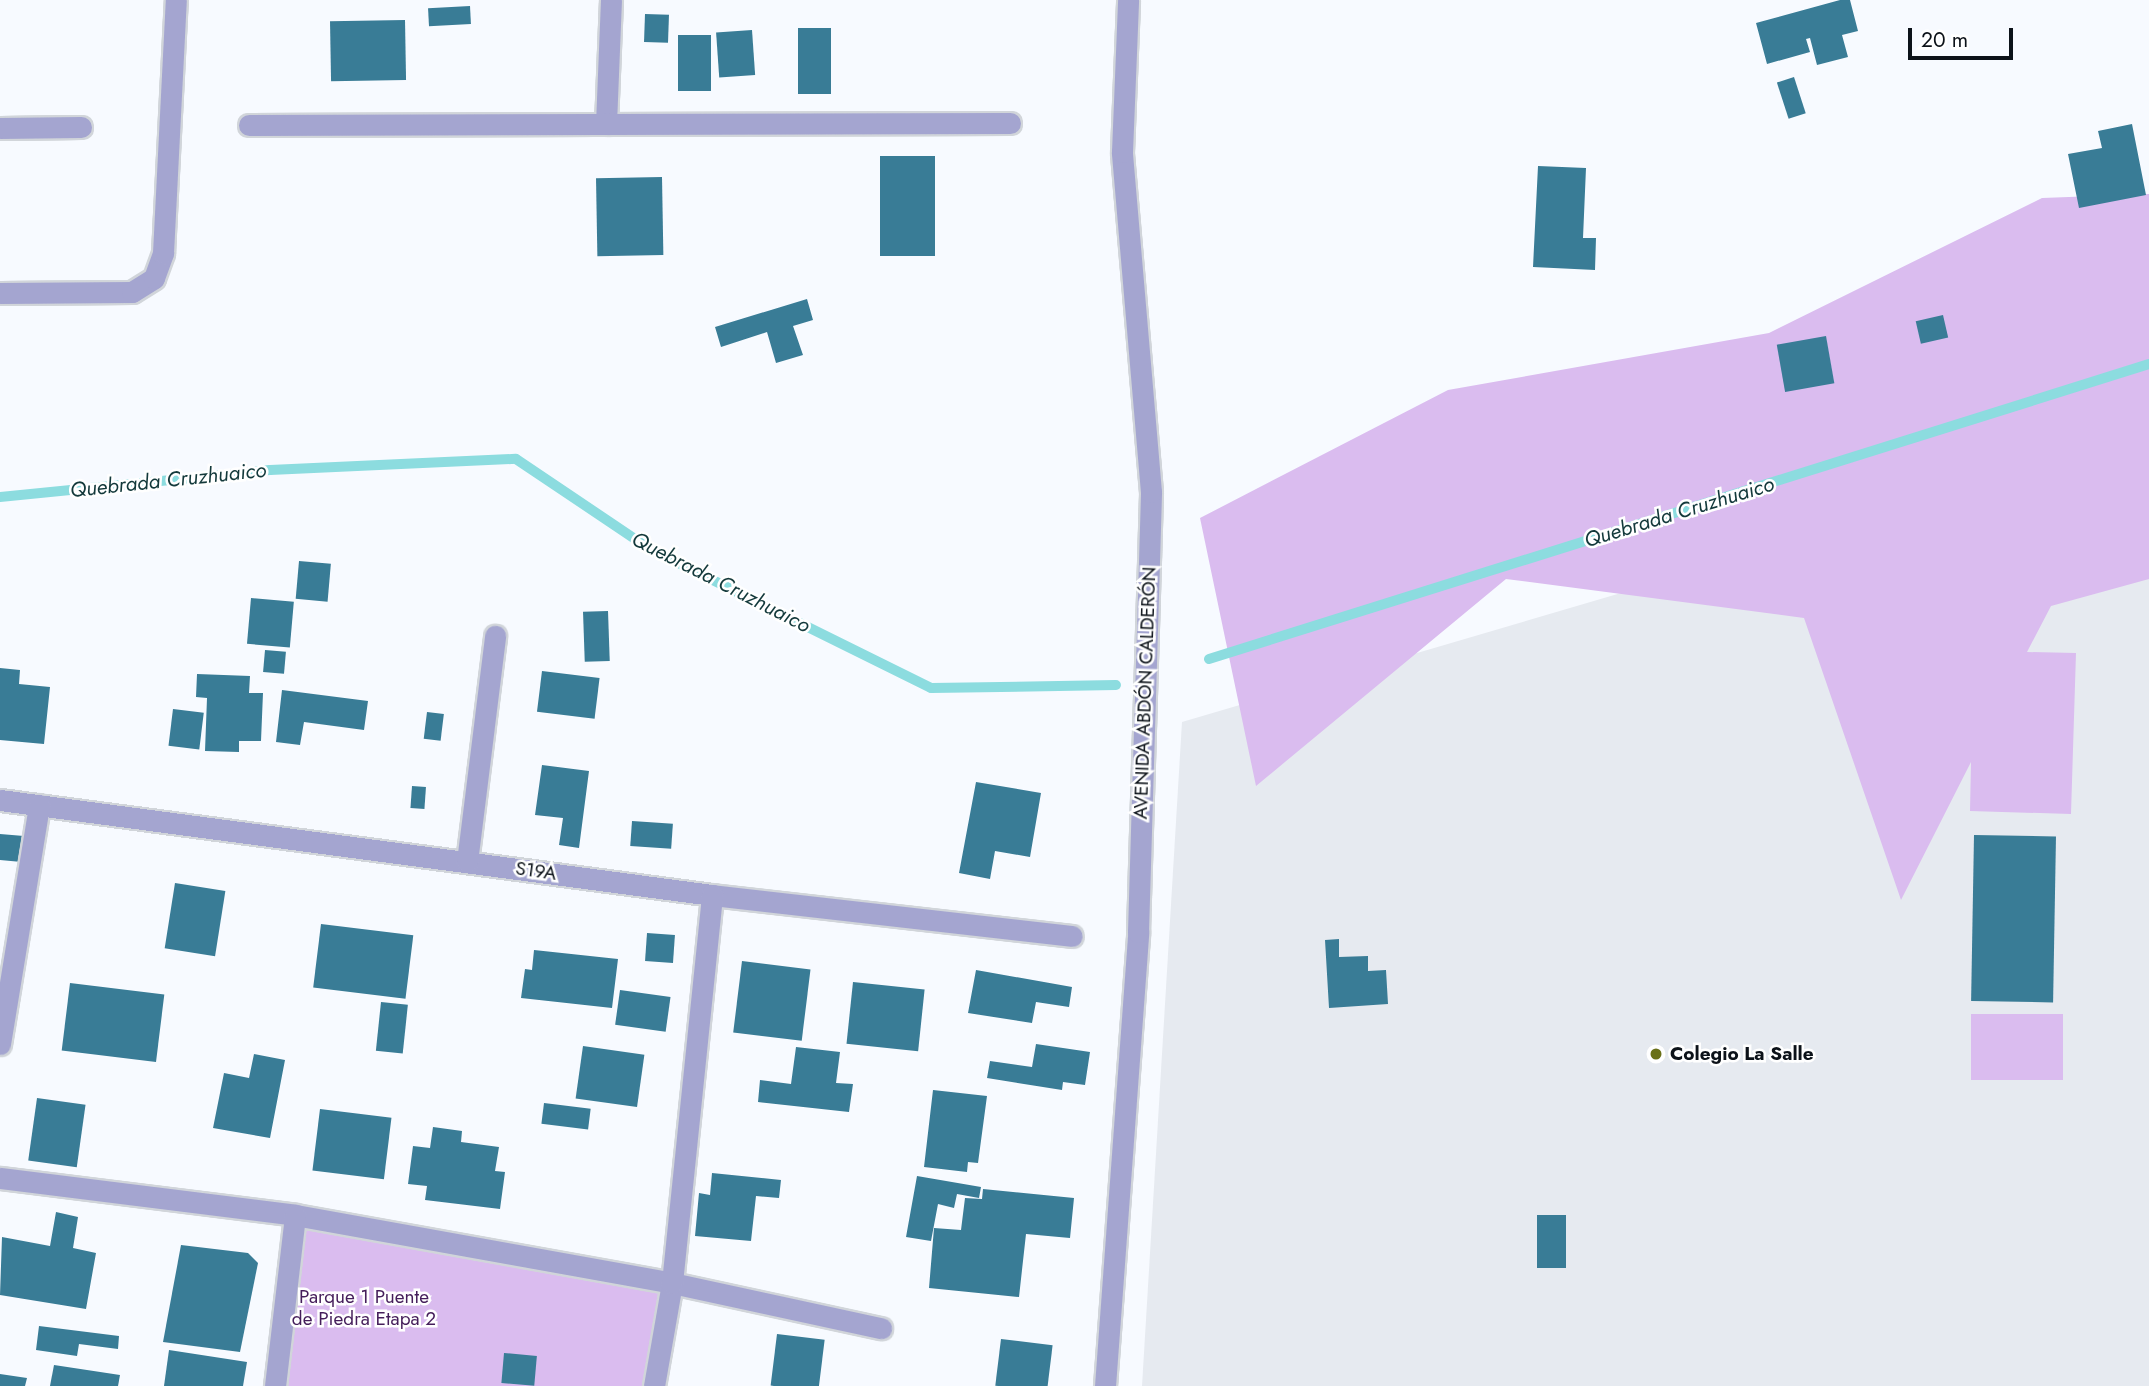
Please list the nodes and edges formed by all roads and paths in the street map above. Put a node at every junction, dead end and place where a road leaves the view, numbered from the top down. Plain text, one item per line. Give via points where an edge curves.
1 (177, 0) edge
2 (611, 0) edge
3 (1128, 0) edge
4 (1010, 123) dead end
5 (606, 124) junction
6 (249, 125) dead end
7 (81, 127) dead end
8 (0, 128) edge
9 (0, 293) edge
10 (495, 636) dead end
11 (0, 800) edge
12 (38, 805) junction
13 (467, 862) junction
14 (712, 895) junction
15 (1072, 936) dead end
16 (0, 1044) edge
17 (0, 1178) edge
18 (295, 1216) junction
19 (672, 1283) junction
20 (881, 1328) dead end
21 (275, 1386) edge
22 (654, 1386) edge
23 (1105, 1386) edge

1 - 9 street via 163,253 153,278 132,292
2 - 5 street
3 - 23 street, AVENIDA ABDÓN CALDERÓN via 1122,152 1151,492 1138,932
4 - 5 street
5 - 6 street
7 - 8 street
10 - 13 street
11 - 12 street, S19A
12 - 13 street, S19A
12 - 16 street
13 - 14 street, S19A
14 - 15 street, S19A
14 - 19 street
17 - 18 street
18 - 19 street
18 - 21 street
19 - 20 street
19 - 22 street

